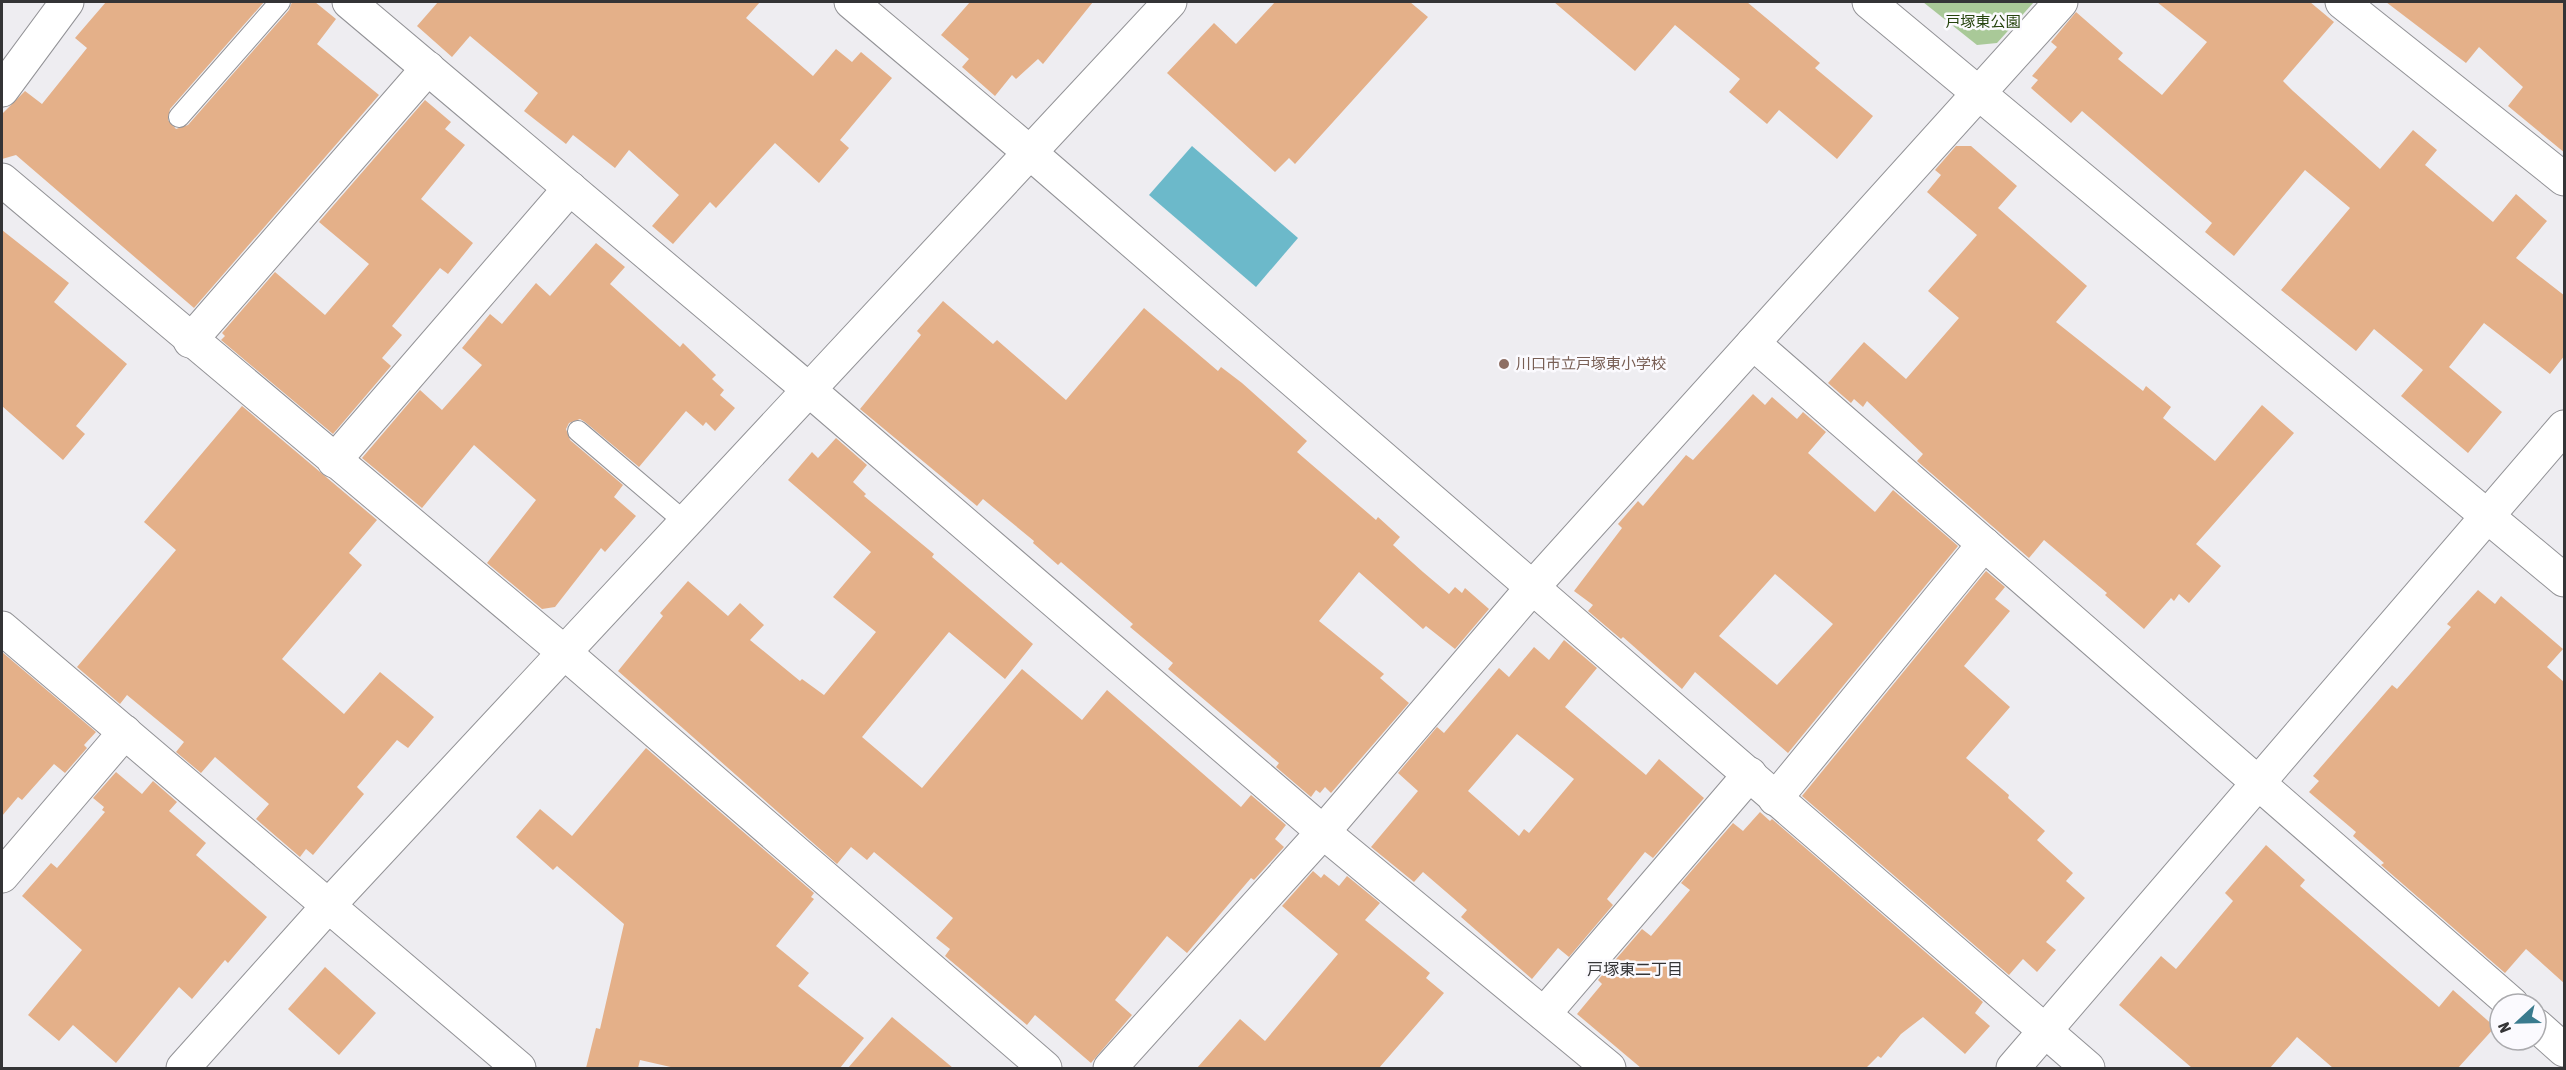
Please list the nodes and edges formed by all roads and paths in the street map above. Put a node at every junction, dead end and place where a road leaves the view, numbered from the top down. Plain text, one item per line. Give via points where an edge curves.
1 (67, 2) edge
2 (280, 2) edge
3 (349, 2) edge
4 (851, 2) edge
5 (1170, 2) edge
6 (1869, 2) edge
7 (2061, 2) edge
8 (2343, 2) edge
9 (428, 68) junction
10 (2, 90) edge
11 (1979, 93) junction
12 (179, 117) dead end
13 (1028, 151) junction
14 (2565, 178) edge
15 (2, 180) edge
16 (570, 188) junction
17 (190, 341) junction
18 (1753, 343) junction
19 (808, 388) junction
20 (2565, 427) edge
21 (578, 431) dead end
22 (334, 461) junction
23 (2487, 516) junction
24 (685, 522) junction
25 (1984, 544) junction
26 (2565, 579) edge
27 (1531, 588) junction
28 (2, 628) edge
29 (565, 653) junction
30 (125, 732) junction
31 (1750, 774) junction
32 (2259, 783) junction
33 (1775, 799) junction
34 (1323, 832) junction
35 (2, 876) edge
36 (329, 905) junction
37 (2498, 992) edge
38 (1544, 1014) junction
39 (2045, 1031) junction
40 (2548, 1035) edge
41 (2565, 1050) edge
42 (183, 1068) edge
43 (519, 1068) edge
44 (1045, 1068) edge
45 (1110, 1068) edge
46 (1609, 1068) edge
47 (2013, 1068) edge
48 (2088, 1068) edge

1 - 10 street
2 - 12 lane
3 - 9 street
4 - 13 street
5 - 13 street
6 - 11 street
7 - 11 street
8 - 14 street
9 - 16 street
9 - 17 street
11 - 18 street
11 - 23 street
13 - 19 street
13 - 27 street
15 - 17 street
16 - 19 street
16 - 22 street
17 - 22 street
18 - 25 street
18 - 27 street
19 - 24 street
19 - 34 street
20 - 23 street
21 - 24 lane
22 - 29 street
23 - 26 street
23 - 32 street
24 - 29 street
25 - 32 street
25 - 33 street
27 - 31 street
27 - 34 street
28 - 30 street
29 - 36 street
29 - 44 street
30 - 35 street
30 - 36 street
31 - 33 street
31 - 38 street
32 - 37 street
32 - 39 street
33 - 39 street
34 - 38 street
34 - 45 street
36 - 42 street
36 - 43 street
38 - 46 street
39 - 47 street
39 - 48 street
40 - 41 street

